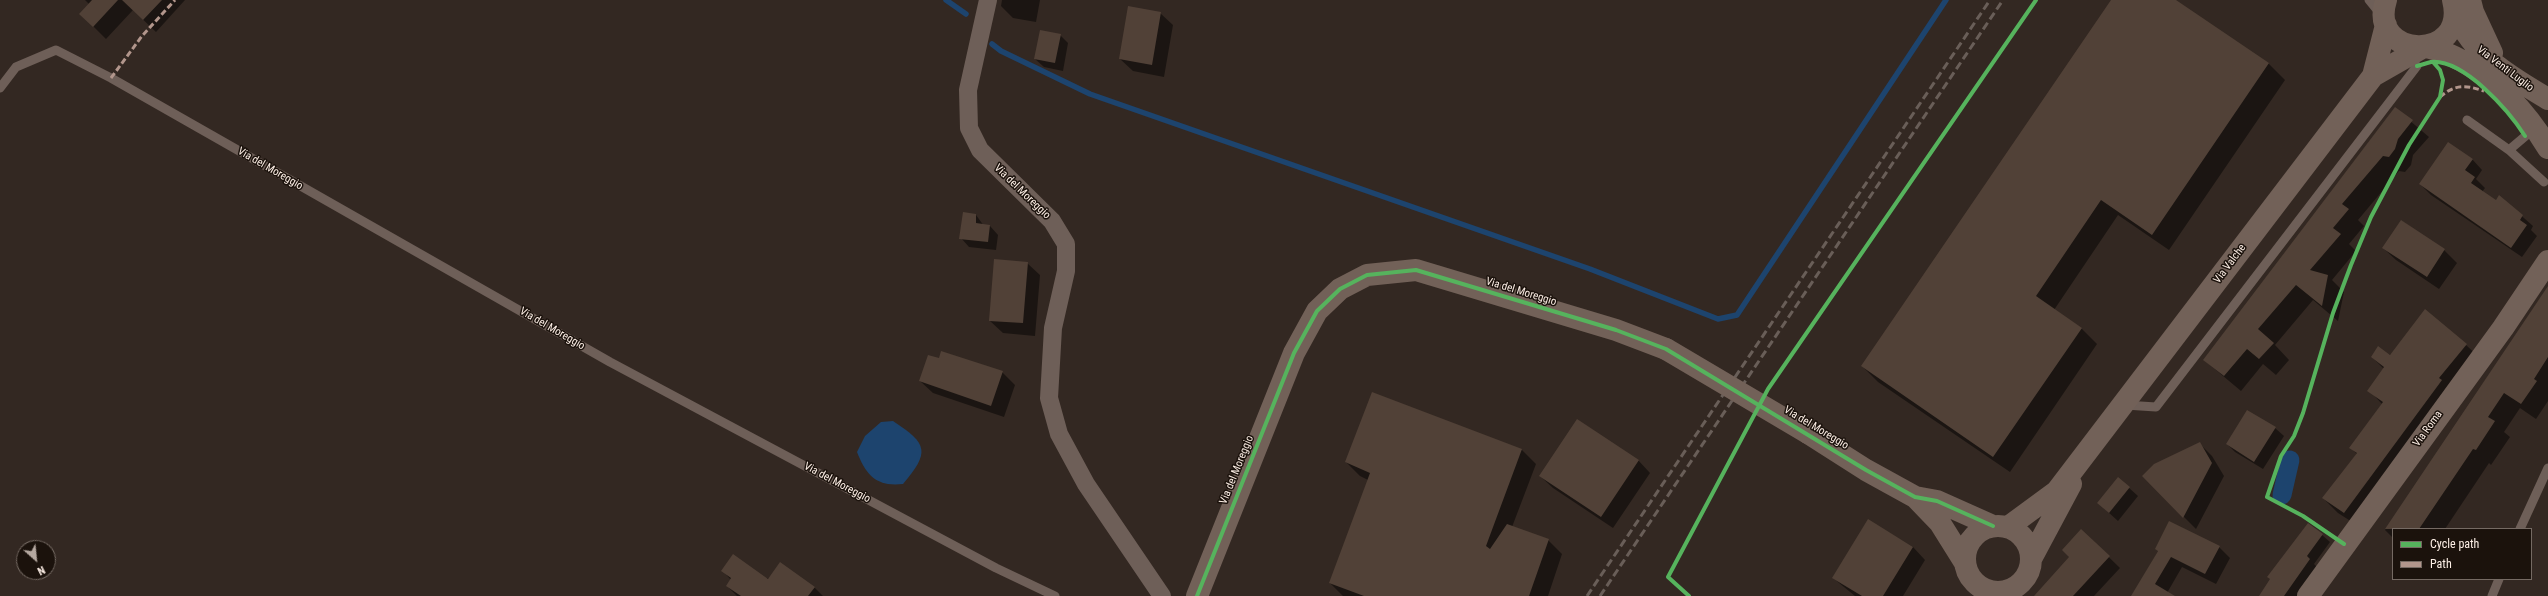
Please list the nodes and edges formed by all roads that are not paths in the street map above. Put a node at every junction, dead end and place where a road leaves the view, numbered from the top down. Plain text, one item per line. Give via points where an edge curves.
1 (988, 0) edge
2 (2369, 0) edge
3 (2460, 4) edge
4 (2385, 15) edge
5 (2422, 54) junction
6 (2373, 76) junction
7 (0, 88) edge
8 (2548, 100) edge
9 (2467, 120) dead end
10 (2536, 127) junction
11 (2548, 148) edge
12 (2509, 150) junction
13 (2544, 182) dead end
14 (2548, 261) edge
15 (2124, 405) junction
16 (2088, 453) junction
17 (2548, 468) edge
18 (1915, 497) junction
19 (2000, 526) junction
20 (2520, 528) edge
21 (2032, 557) junction
22 (1967, 579) edge
23 (2499, 580) edge
24 (2003, 594) edge
25 (1055, 596) edge
26 (1162, 596) edge
27 (1197, 596) edge
28 (2308, 596) edge
29 (2492, 596) edge

1 - 26 street, Via del Moreggio via 968,90 969,128 980,150 1052,221 1066,244 1066,271 1053,328 1049,398 1059,434 1086,484
2 - 4 lane
3 - 5 main road, Via Venti Luglio via 2447,35
3 - 8 main road, Via Venti Luglio via 2471,42 2478,51
4 - 5 main road, Via Venti Luglio via 2391,35
4 - 6 main road, Via Valche
5 - 6 main road, Via Valche
5 - 10 main road, Via Venti Luglio via 2449,53 2464,61 2494,84
5 - 15 lane via 2156,407
6 - 15 main road, Via Valche
7 - 25 lane, Via del Moreggio via 16,67 56,50 111,78 610,362 996,568
9 - 12 lane
10 - 11 main road, Via Venti Luglio
10 - 12 lane
12 - 13 lane
14 - 28 main road, Via Roma via 2503,328
15 - 16 main road, Via Valche
16 - 19 main road, Via Valche via 2057,491
16 - 21 main road, Via Valche
17 - 20 lane
18 - 19 main road, Via del Moreggio via 1938,501
18 - 22 main road, Via del Moreggio via 1940,523
18 - 27 main road, Via del Moreggio, bridge via 1666,349 1609,328 1416,270 1367,275 1340,289 1317,311 1294,353
19 - 21 main road via 2024,537
19 - 22 main road via 1984,529 1972,539 1965,554
21 - 24 main road via 2027,576 2016,587
22 - 24 main road via 1982,588
23 - 29 lane

